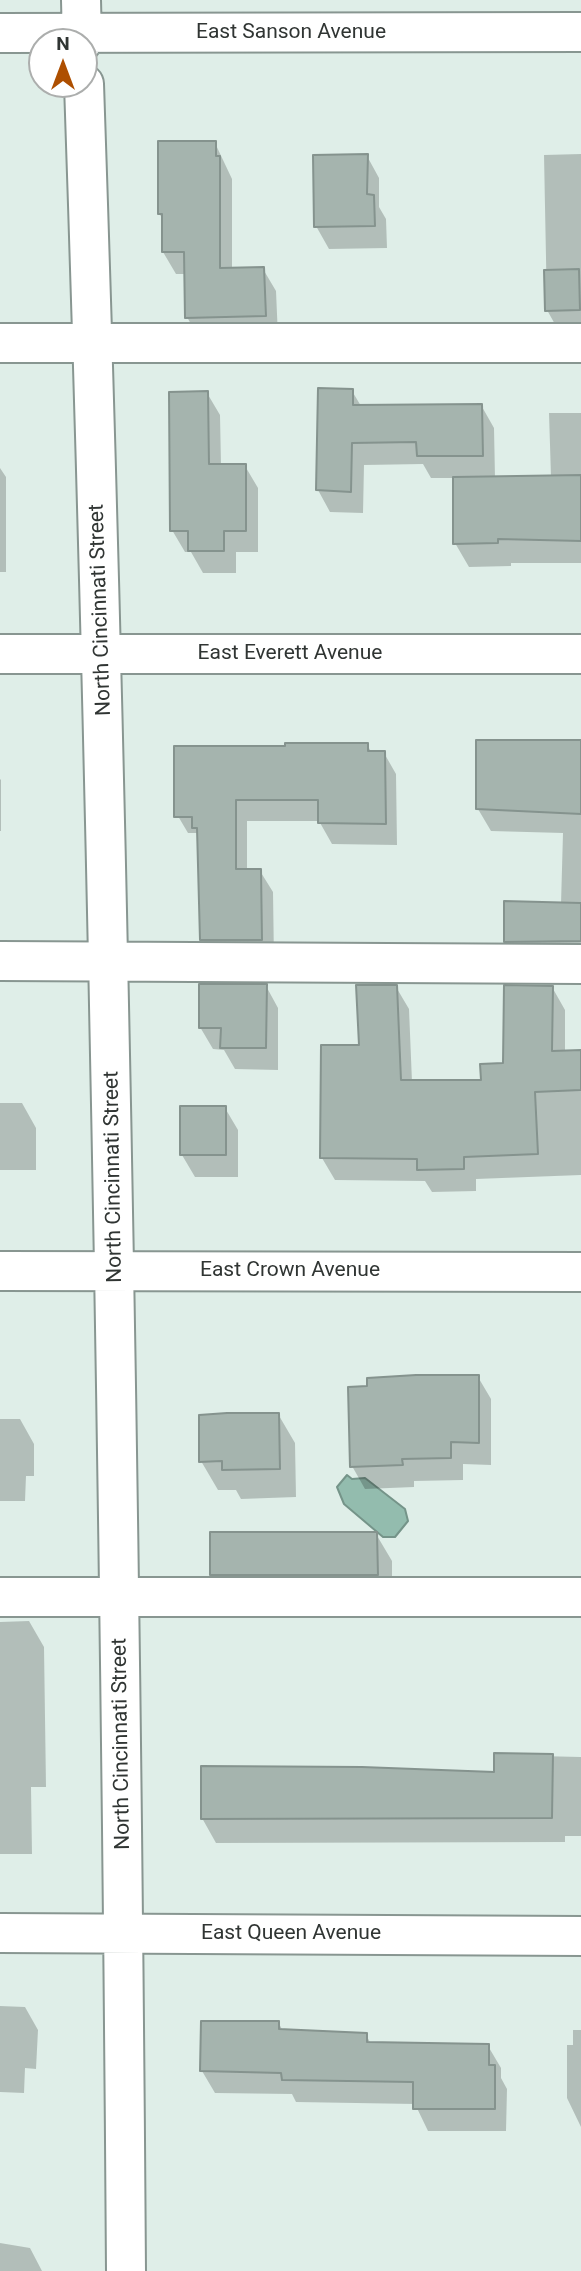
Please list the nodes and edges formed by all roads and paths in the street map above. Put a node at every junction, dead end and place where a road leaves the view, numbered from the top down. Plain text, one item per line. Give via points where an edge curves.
1 (82, 25) edge
2 (581, 32) edge
3 (0, 33) edge
4 (84, 98) edge
5 (0, 342) edge
6 (93, 342) junction
7 (581, 343) edge
8 (0, 654) edge
9 (103, 654) junction
10 (581, 654) edge
11 (0, 961) edge
12 (110, 962) junction
13 (581, 964) edge
14 (0, 1271) edge
15 (116, 1271) junction
16 (581, 1272) edge
17 (0, 1597) edge
18 (120, 1597) junction
19 (581, 1597) edge
20 (0, 1933) edge
21 (124, 1933) junction
22 (581, 1936) edge
23 (127, 2271) edge

1 - 2 street, East Sanson Avenue
1 - 3 street, East Sanson Avenue
4 - 6 street, North Cincinnati Street
5 - 6 street
6 - 7 street
6 - 9 street, North Cincinnati Street
8 - 9 street, East Everett Avenue
9 - 10 street, East Everett Avenue
9 - 12 street, North Cincinnati Street
11 - 12 street
12 - 13 street
12 - 15 street, North Cincinnati Street
14 - 15 street, East Crown Avenue
15 - 16 street, East Crown Avenue
15 - 18 street, North Cincinnati Street
17 - 18 street
18 - 19 street
18 - 21 street, North Cincinnati Street
20 - 21 street, East Queen Avenue
21 - 22 street, East Queen Avenue
21 - 23 street, North Cincinnati Street

